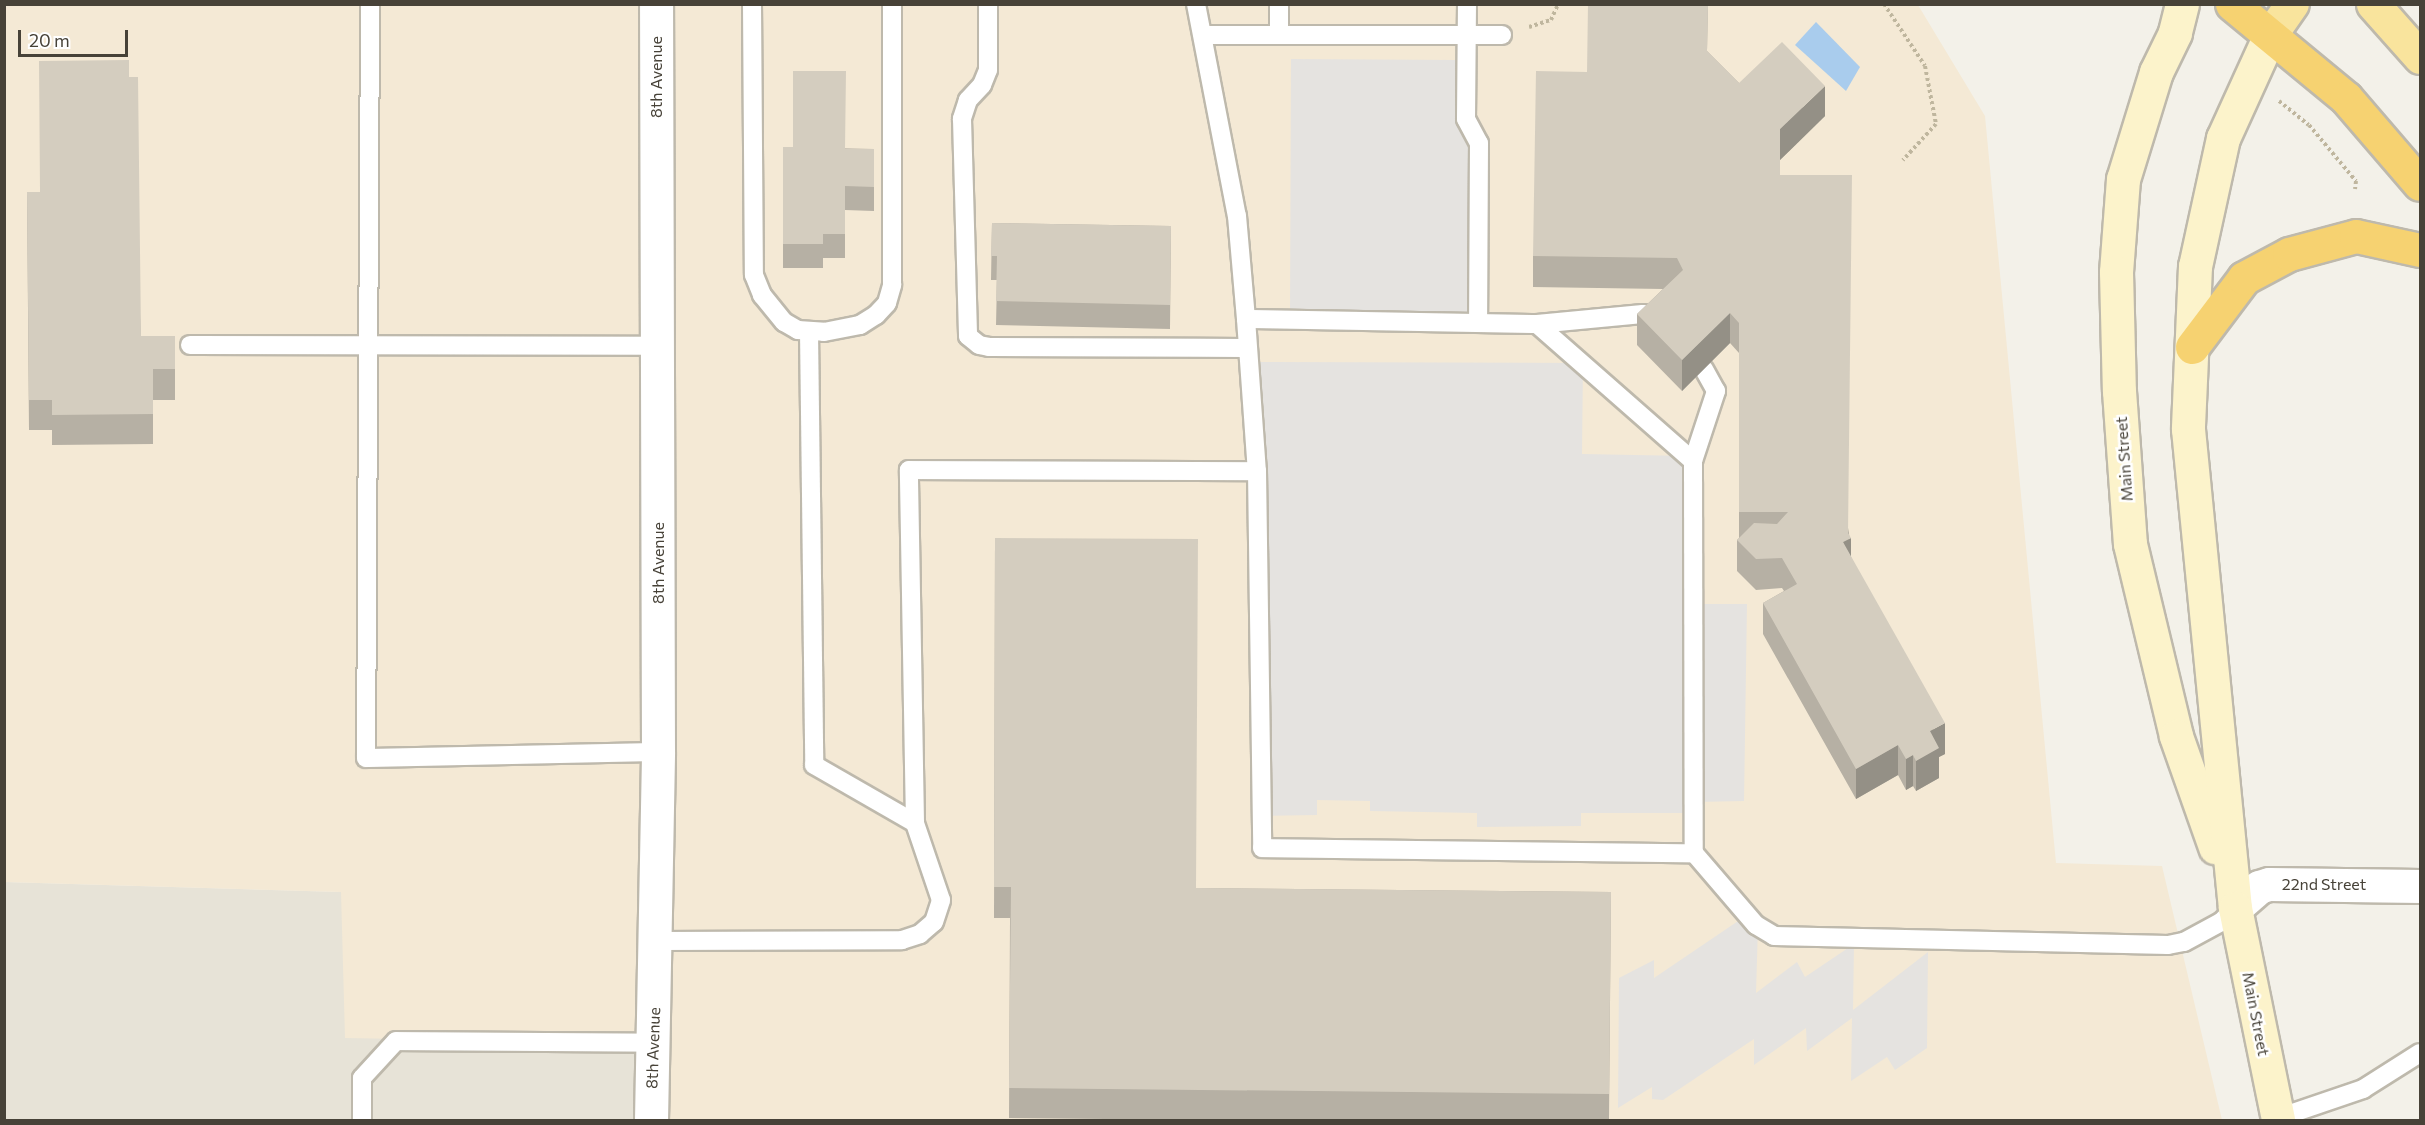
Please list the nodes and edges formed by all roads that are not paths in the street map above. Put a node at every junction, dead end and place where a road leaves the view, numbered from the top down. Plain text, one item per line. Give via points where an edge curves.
1 (370, 4) edge
2 (656, 4) edge
3 (752, 4) edge
4 (892, 4) edge
5 (988, 4) edge
6 (1196, 4) edge
7 (1279, 4) edge
8 (1467, 4) edge
9 (2182, 4) edge
10 (2232, 4) edge
11 (2292, 4) edge
12 (2373, 4) edge
13 (1204, 35) junction
14 (1279, 35) junction
15 (1467, 35) junction
16 (1502, 35) road end
17 (2270, 35) junction
18 (2421, 57) edge
19 (2421, 184) edge
20 (2421, 250) edge
21 (1246, 319) junction
22 (1478, 322) junction
23 (1537, 324) junction
24 (1658, 324) edge
25 (809, 331) junction
26 (190, 345) dead end
27 (368, 345) junction
28 (657, 346) junction
29 (2192, 347) junction
30 (1246, 348) junction
31 (1704, 369) edge
32 (1693, 461) junction
33 (1257, 471) junction
34 (658, 752) junction
35 (915, 823) junction
36 (1694, 853) junction
37 (2421, 886) edge
38 (2235, 908) junction
39 (657, 941) junction
40 (654, 1043) junction
41 (2421, 1053) edge
42 (2278, 1119) edge
43 (362, 1120) edge
44 (651, 1120) edge

1 - 27 lane
2 - 28 street, 8th Avenue
3 - 25 lane via 751,260 762,295 772,308 784,322
4 - 25 lane via 892,285 887,303 860,325
5 - 30 lane via 988,70 968,100 962,119 968,336 979,345
6 - 13 lane
7 - 14 lane
8 - 15 lane
9 - 38 main road, Main Street via 2123,179 2116,272 2119,391 2130,544 2176,736
10 - 17 highway
11 - 17 main road, Main Street
12 - 18 main road
13 - 14 lane
13 - 21 lane via 1237,216
14 - 15 lane
15 - 16 lane
15 - 22 lane via 1466,119 1479,143
17 - 19 highway via 2346,98
17 - 29 main road, Main Street via 2223,138 2195,266
20 - 29 highway via 2356,236 2289,254 2244,278
21 - 22 lane
21 - 30 lane
22 - 23 lane
23 - 24 lane via 1643,314
23 - 32 lane
25 - 35 lane via 814,765
26 - 27 lane
27 - 28 lane
27 - 34 lane via 366,758
28 - 34 street, 8th Avenue
29 - 38 main road, Main Street via 2188,429
30 - 33 lane
31 - 32 lane via 1716,391
32 - 36 lane
33 - 35 lane via 909,470
33 - 36 lane via 1262,848
34 - 39 street, 8th Avenue
35 - 39 lane via 941,900 934,922 920,934 902,940
36 - 38 lane via 1756,925 1774,936 2168,945 2184,942 2221,922
37 - 38 street, 22nd Street via 2269,884 2259,887
38 - 42 main road, Main Street
39 - 40 street, 8th Avenue
40 - 43 lane via 396,1041 363,1078
40 - 44 street, 8th Avenue
41 - 42 lane via 2362,1089

